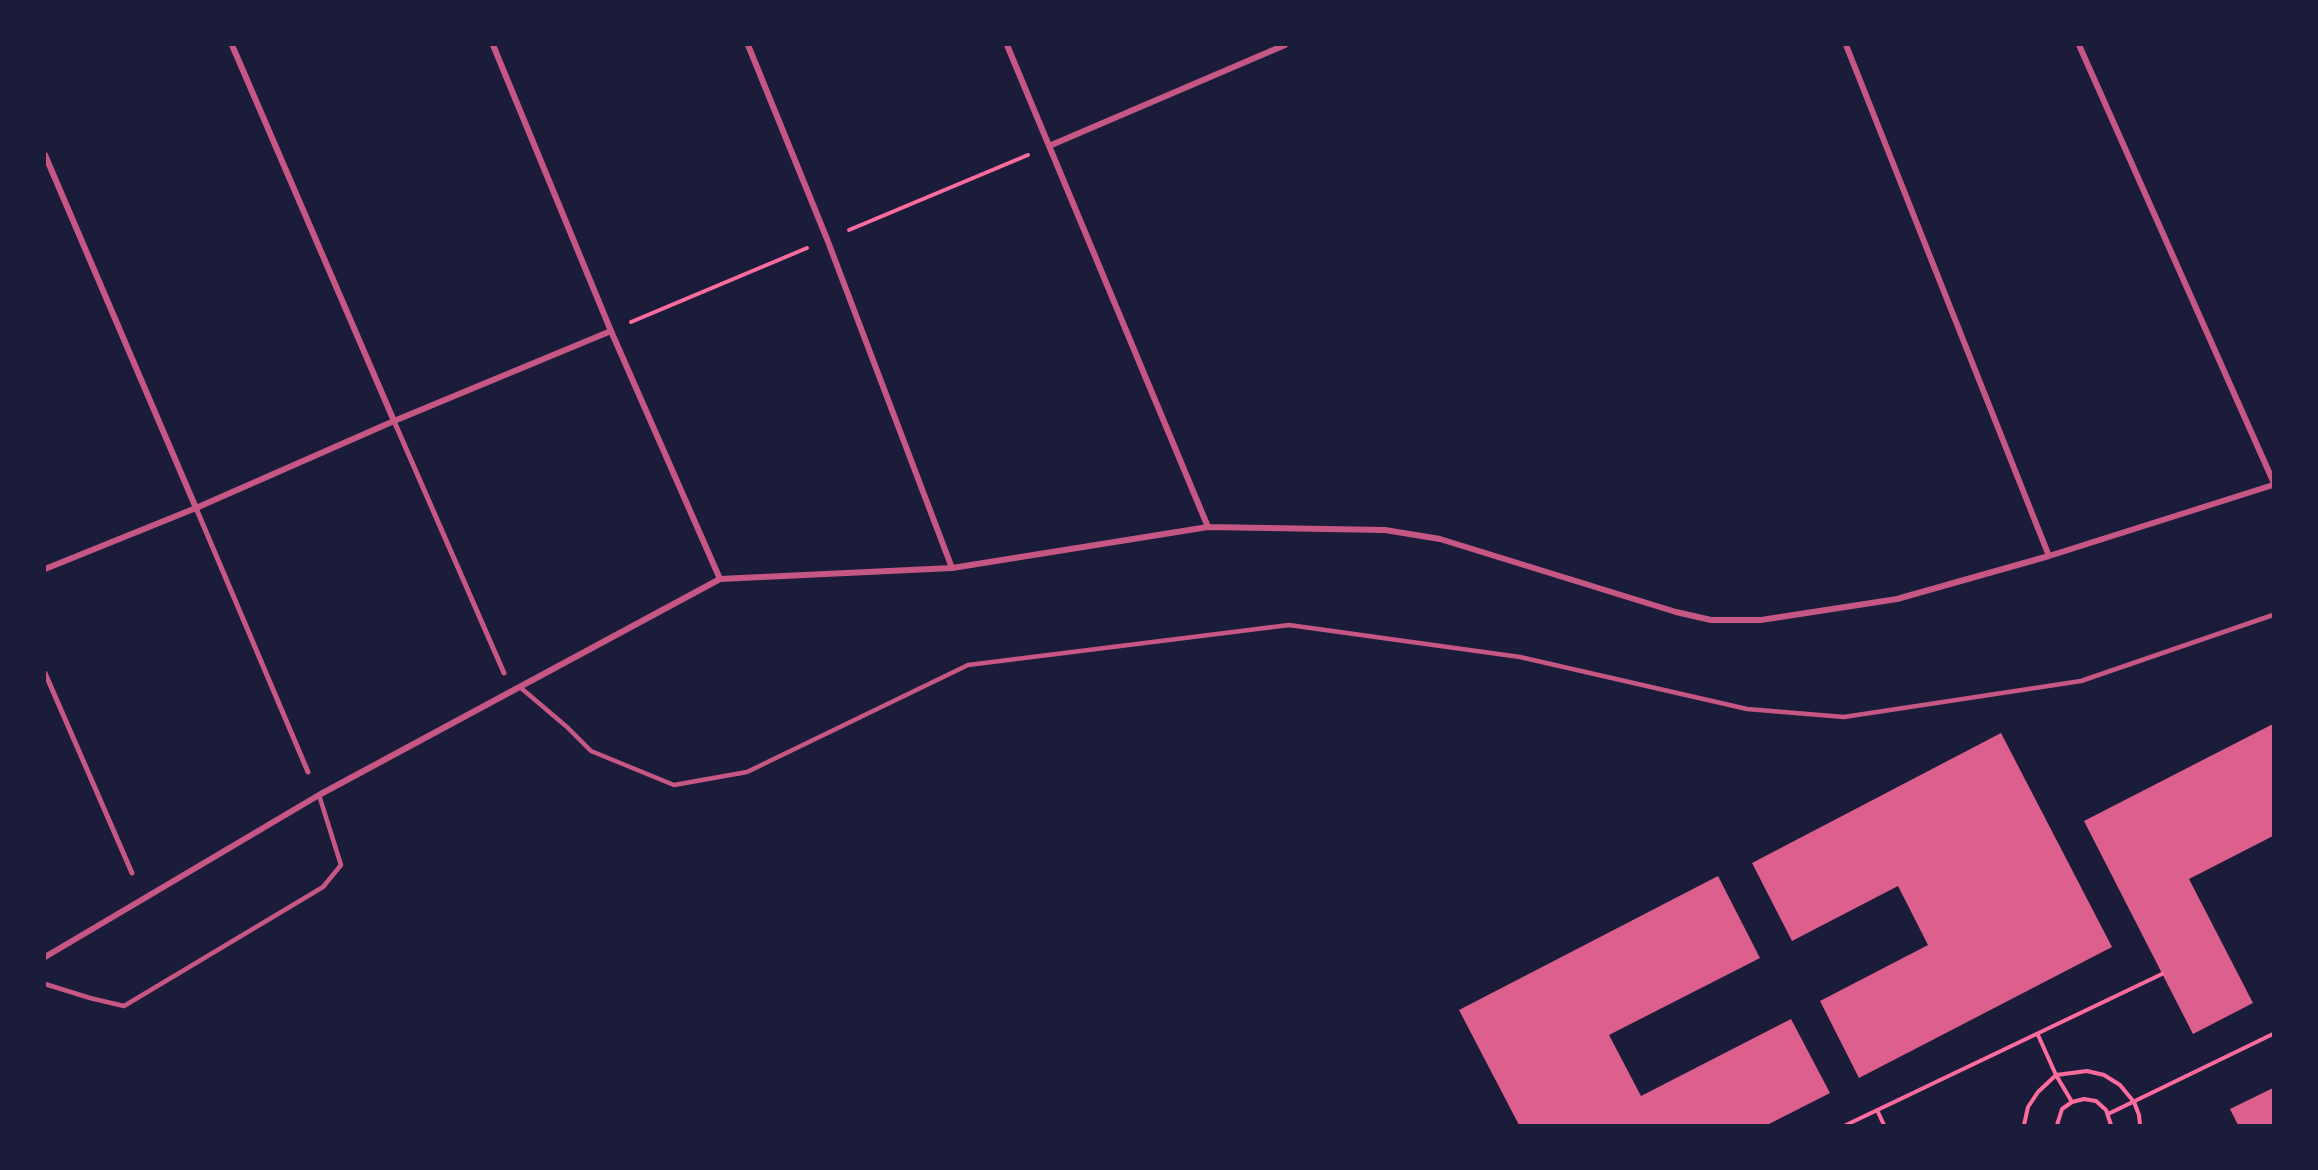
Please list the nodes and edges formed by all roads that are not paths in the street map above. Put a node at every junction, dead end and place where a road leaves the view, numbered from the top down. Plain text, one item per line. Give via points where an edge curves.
1 (232, 45) edge
2 (493, 45) edge
3 (748, 45) edge
4 (1007, 45) edge
5 (1285, 45) edge
6 (1846, 45) edge
7 (2079, 45) edge
8 (1049, 146) junction
9 (45, 155) edge
10 (611, 331) junction
11 (394, 421) junction
12 (2273, 481) edge
13 (2273, 485) edge
14 (196, 508) junction
15 (1208, 527) junction
16 (2049, 556) junction
17 (952, 568) junction
18 (45, 569) edge
19 (720, 579) junction
20 (2273, 615) edge
21 (45, 673) edge
22 (504, 673) dead end
23 (521, 688) junction
24 (308, 772) dead end
25 (319, 795) junction
26 (132, 873) dead end
27 (45, 957) edge
28 (45, 984) edge

1 - 11 street
2 - 10 street
3 - 17 street via 828,239
4 - 8 street
5 - 8 street
6 - 16 street
7 - 12 street
8 - 15 street
9 - 14 street
10 - 11 street
10 - 19 street
11 - 14 street
11 - 22 street
13 - 16 street
14 - 18 street
14 - 24 street
15 - 16 street via 1386,530 1440,539 1711,620 1761,620 1897,599
15 - 17 street
17 - 19 street
19 - 23 street
20 - 23 lane via 2081,681 1844,717 1747,709 1520,657 1289,625 968,665 747,772 674,784 591,751
21 - 26 street
23 - 25 street
25 - 27 street
25 - 28 lane via 341,865 323,887 124,1006

